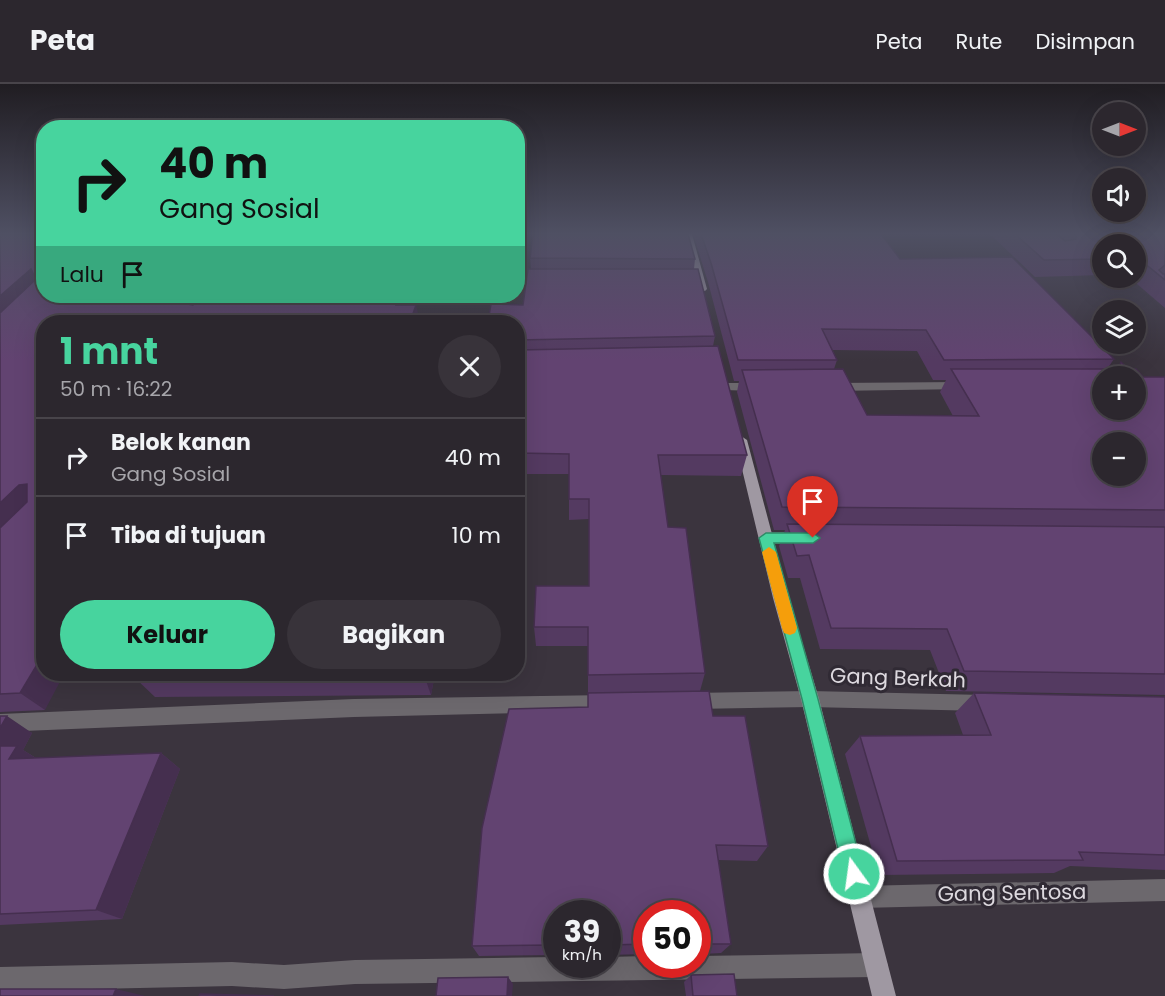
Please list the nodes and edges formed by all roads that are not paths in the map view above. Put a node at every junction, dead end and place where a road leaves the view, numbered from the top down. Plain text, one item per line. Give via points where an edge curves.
1 (694, 277) edge
2 (525, 282) edge
3 (558, 282) edge
4 (706, 306) edge
5 (723, 370) edge
6 (971, 386) edge
7 (727, 387) junction
8 (771, 387) edge
9 (816, 387) edge
10 (766, 538) junction
11 (813, 538) edge
12 (810, 699) junction
13 (670, 702) edge
14 (623, 703) edge
15 (1000, 704) edge
16 (0, 723) edge
17 (1165, 890) edge
18 (860, 897) junction
19 (876, 965) junction
20 (0, 979) edge
21 (884, 996) edge

1 - 4 main road
2 - 3 street
5 - 7 main road
6 - 9 street
7 - 8 street
7 - 10 main road
10 - 11 street
10 - 12 main road
12 - 13 street, Gang Berkah
12 - 15 street, Gang Berkah
12 - 18 main road
14 - 16 street via 354,708
17 - 18 street, Gang Sentosa
18 - 19 main road
19 - 20 street
19 - 21 main road

